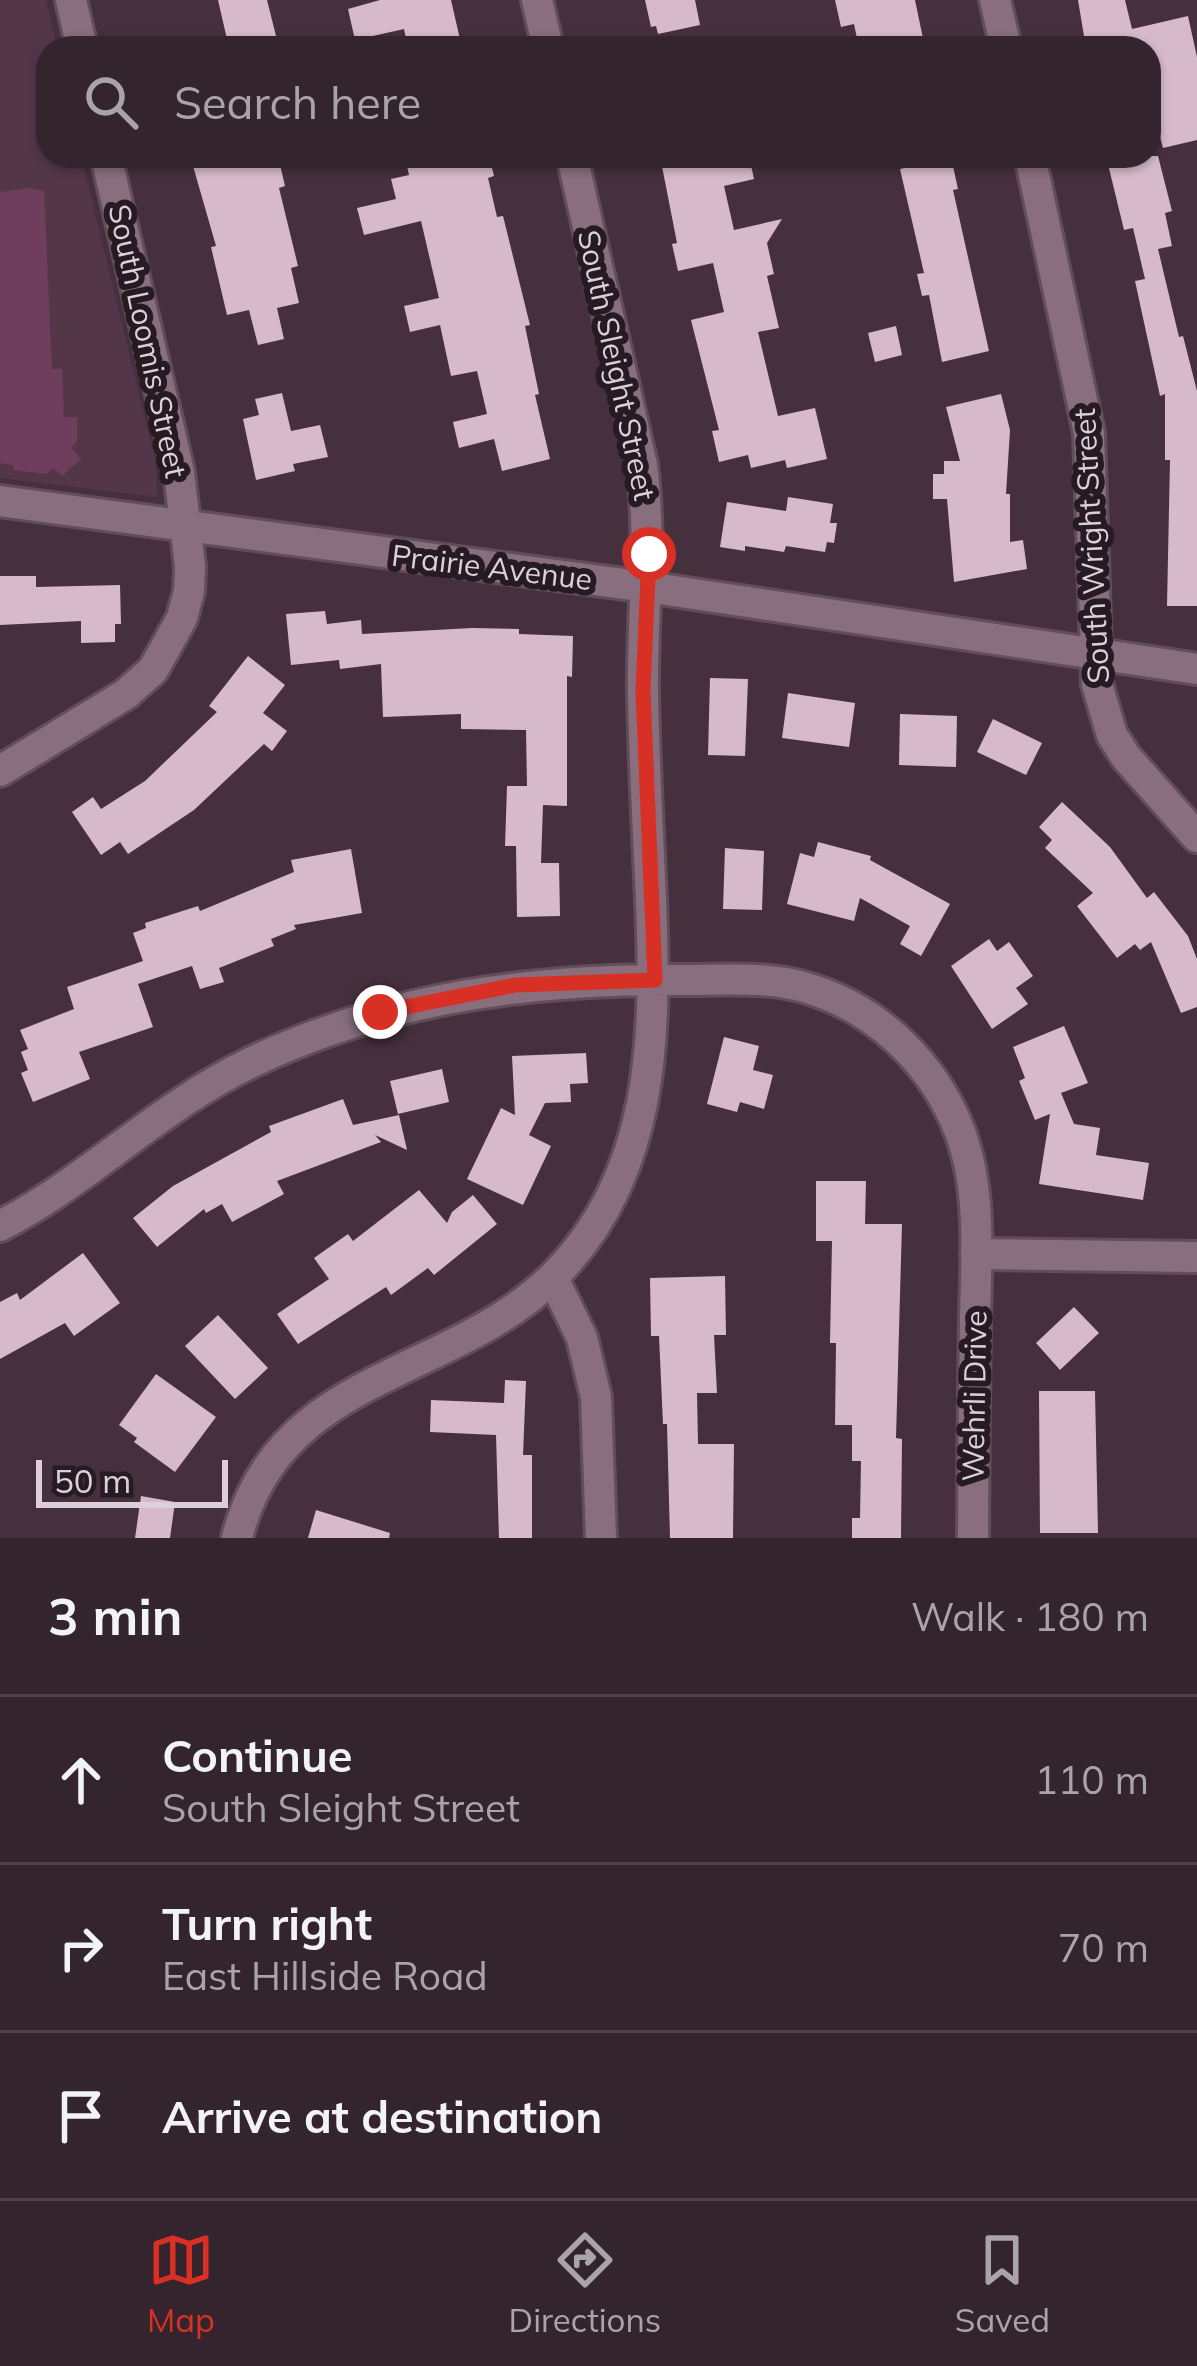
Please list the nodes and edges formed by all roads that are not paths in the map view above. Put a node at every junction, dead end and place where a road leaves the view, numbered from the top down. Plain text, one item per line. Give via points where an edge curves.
1 (70, 0) edge
2 (537, 0) edge
3 (995, 0) edge
4 (79, 36) edge
5 (545, 36) edge
6 (1003, 36) edge
7 (109, 168) edge
8 (575, 168) edge
9 (1033, 168) edge
10 (0, 501) edge
11 (184, 528) junction
12 (647, 587) junction
13 (1095, 654) junction
14 (1197, 669) edge
15 (0, 771) edge
16 (1197, 836) edge
17 (655, 980) junction
18 (0, 1226) edge
19 (976, 1254) junction
20 (1197, 1257) edge
21 (553, 1278) junction
22 (238, 1538) edge
23 (601, 1538) edge
24 (973, 1538) edge

1 - 4 street
2 - 5 street
3 - 6 street
7 - 11 street, South Loomis Street via 179,472
8 - 12 street, South Sleight Street via 642,465
9 - 13 street, South Wright Street via 1090,433
10 - 11 street, Prairie Avenue
11 - 12 street, Prairie Avenue
11 - 15 street, South Loomis Street via 189,592 152,670
12 - 13 street, Prairie Avenue
12 - 17 street, South Sleight Street via 643,691
13 - 14 street, Prairie Avenue
13 - 16 street, South Wright Street via 1112,735
17 - 18 street, Wehrli Drive via 487,989 329,1029 174,1106
17 - 19 street, Wehrli Drive via 789,983 841,1001 888,1030 942,1094 960,1132
17 - 21 street, South Sleight Street via 648,1083 633,1148 615,1192
19 - 20 street
19 - 24 street, Wehrli Drive
21 - 22 street, South Sleight Street via 465,1339 370,1383 301,1428 263,1474
21 - 23 street via 582,1338 596,1397

